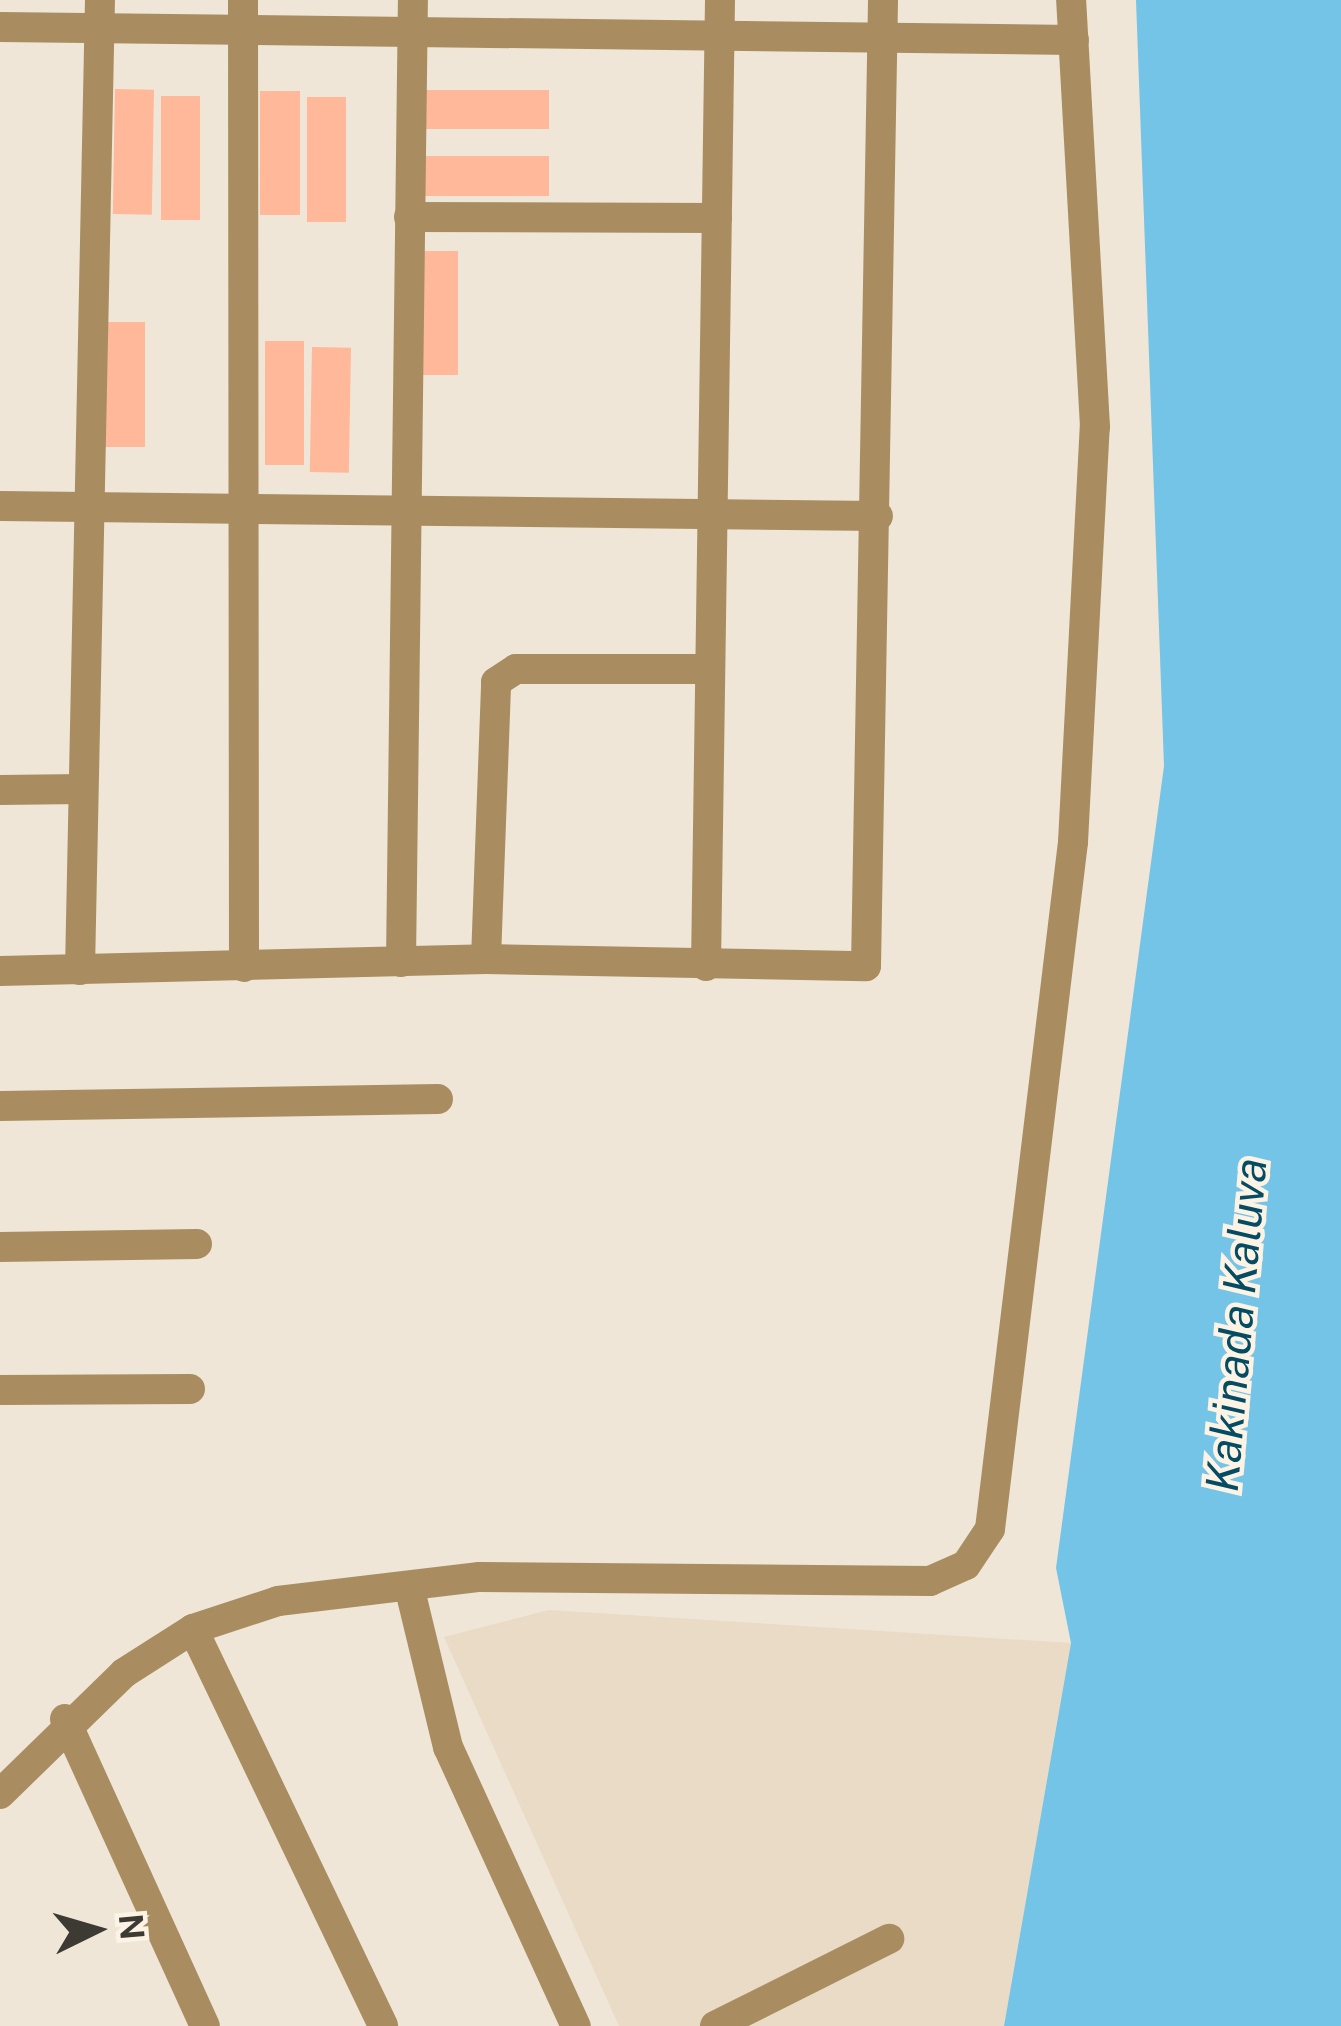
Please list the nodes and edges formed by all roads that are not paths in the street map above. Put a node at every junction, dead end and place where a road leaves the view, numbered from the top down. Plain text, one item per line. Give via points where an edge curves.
1 (100, 0) edge
2 (720, 0) edge
3 (883, 0) edge
4 (1071, 0) edge
5 (243, 13) edge
6 (413, 14) edge
7 (0, 27) edge
8 (100, 32) junction
9 (720, 36) junction
10 (1073, 40) junction
11 (880, 44) junction
12 (409, 217) junction
13 (717, 218) junction
14 (94, 505) junction
15 (0, 506) edge
16 (245, 506) junction
17 (401, 513) junction
18 (712, 513) junction
19 (878, 516) junction
20 (710, 670) junction
21 (0, 790) edge
22 (82, 790) junction
23 (486, 959) junction
24 (401, 962) junction
25 (706, 966) junction
26 (244, 967) junction
27 (80, 970) junction
28 (0, 971) edge
29 (438, 1099) dead end
30 (0, 1106) edge
31 (197, 1244) dead end
32 (0, 1247) edge
33 (190, 1389) dead end
34 (0, 1390) edge
35 (409, 1586) junction
36 (193, 1629) junction
37 (64, 1719) junction
38 (0, 1794) edge
39 (889, 1939) dead end
40 (205, 2026) edge
41 (383, 2026) edge
42 (576, 2026) edge
43 (715, 2026) edge

1 - 8 street
2 - 9 street
3 - 11 street
4 - 10 street
5 - 6 street
5 - 8 street
5 - 16 street
6 - 9 street
6 - 12 street
7 - 8 street
8 - 14 street
9 - 11 street
9 - 13 street
10 - 11 street
10 - 35 street via 1096,427 1073,842 990,1529 966,1565 930,1581
11 - 19 street
12 - 13 street
12 - 17 street
13 - 18 street
14 - 15 street
14 - 16 street
14 - 22 street
16 - 17 street
16 - 26 street
17 - 18 street
17 - 24 street
18 - 19 street
18 - 20 street
19 - 25 street via 866,967
20 - 23 street via 516,669 496,682
20 - 25 street
21 - 22 street
22 - 27 street
23 - 24 street
23 - 25 street
24 - 26 street
26 - 27 street
27 - 28 street
29 - 30 street
31 - 32 street
33 - 34 street
35 - 36 street via 278,1601
35 - 42 street via 448,1748
36 - 37 street
36 - 41 street
37 - 38 street
37 - 40 street
39 - 43 street

